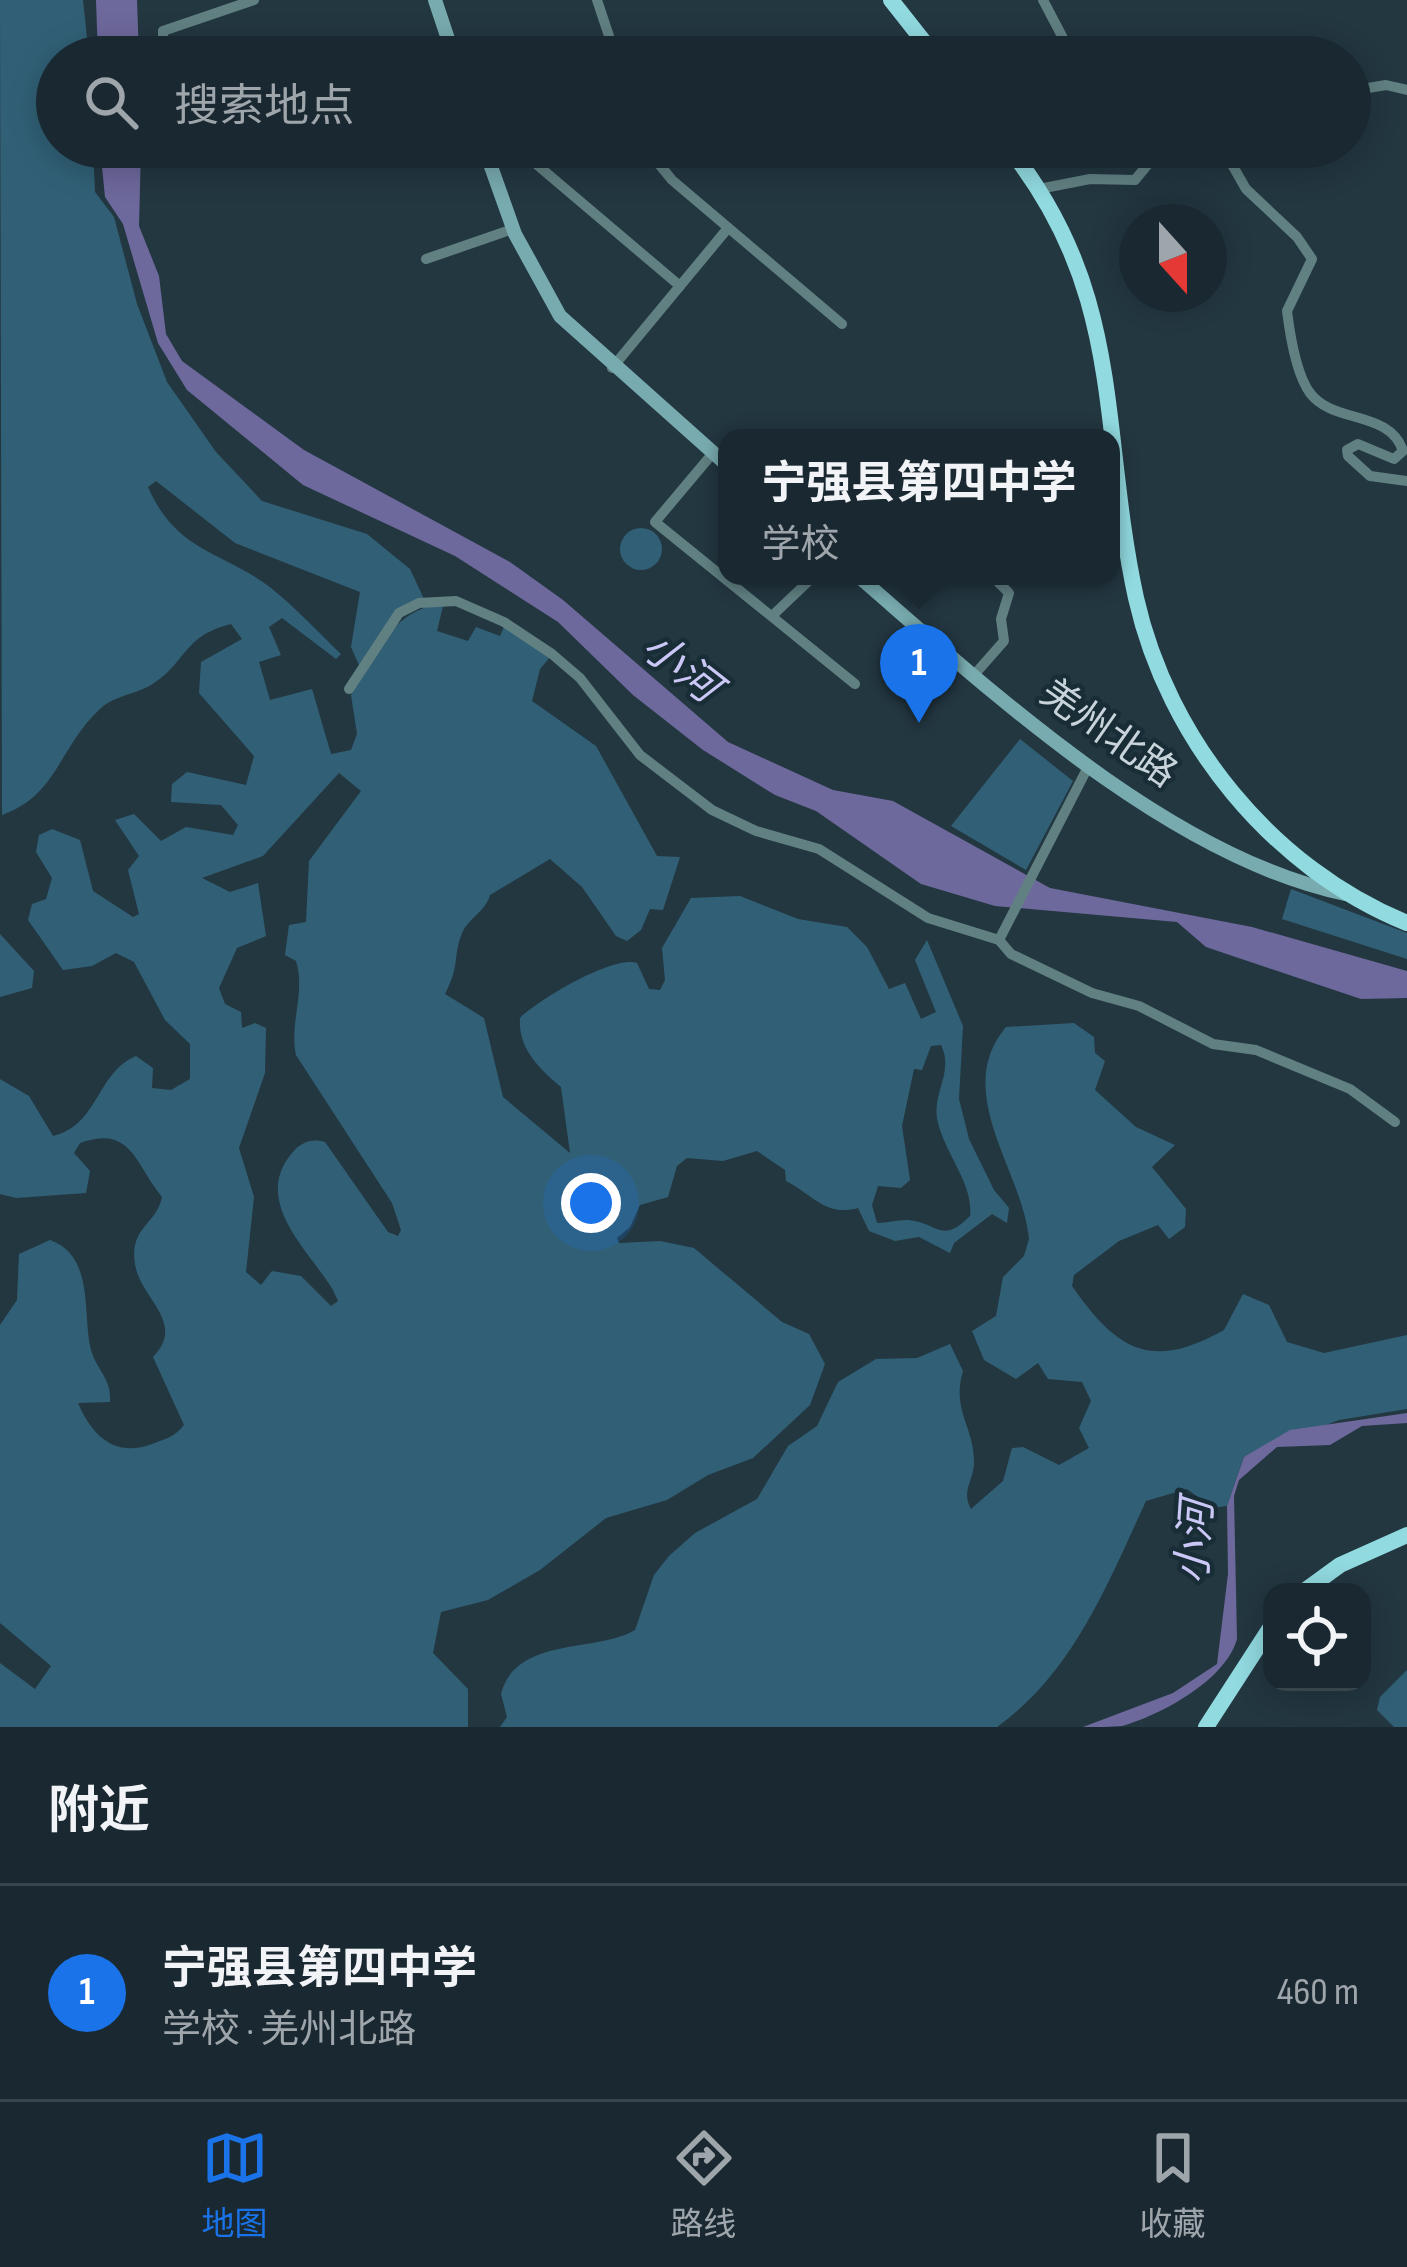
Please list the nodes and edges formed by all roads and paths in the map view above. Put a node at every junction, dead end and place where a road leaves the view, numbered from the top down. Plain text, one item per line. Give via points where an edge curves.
1 (254, 0) edge
2 (438, 0) edge
3 (597, 0) edge
4 (891, 0) edge
5 (1043, 0) edge
6 (163, 36) edge
7 (449, 36) edge
8 (609, 36) edge
9 (919, 36) edge
10 (1062, 36) edge
11 (1371, 88) edge
12 (1407, 90) edge
13 (491, 168) edge
14 (541, 168) edge
15 (662, 168) edge
16 (1024, 168) edge
17 (1145, 168) edge
18 (1233, 168) edge
19 (1039, 189) junction
20 (728, 228) junction
21 (513, 229) junction
22 (426, 259) dead end
23 (680, 286) junction
24 (842, 324) dead end
25 (612, 368) junction
26 (1111, 429) edge
27 (713, 453) junction
28 (718, 457) edge
29 (1407, 481) edge
30 (1120, 489) edge
31 (718, 572) edge
32 (735, 585) edge
33 (805, 585) edge
34 (869, 585) edge
35 (1001, 585) edge
36 (773, 615) junction
37 (974, 675) junction
38 (855, 684) dead end
39 (350, 689) dead end
40 (1088, 767) junction
41 (1350, 895) junction
42 (1407, 923) edge
43 (1001, 936) junction
44 (1395, 1122) dead end
45 (1407, 1535) edge
46 (1316, 1583) edge
47 (1263, 1639) edge
48 (1206, 1727) edge

1 - 6 street
2 - 7 main road
3 - 8 street
4 - 9 highway
5 - 10 street
11 - 12 street
13 - 21 main road
14 - 23 street
15 - 20 street
16 - 19 highway
17 - 19 street via 1135,180
18 - 29 street via 1312,259 1287,311 1309,391 1329,408 1384,427 1402,445 1401,457 1358,444 1348,456 1370,476
19 - 26 highway via 1093,304
20 - 23 street
20 - 24 street
21 - 22 street
21 - 25 main road via 554,308
23 - 25 street
25 - 27 main road
27 - 28 main road
27 - 31 street via 655,522
30 - 41 highway via 1136,598 1161,674 1201,748 1302,864
32 - 36 street
33 - 36 street
34 - 37 main road, 羌州北路
35 - 37 street via 1009,593 1004,641
36 - 38 street
37 - 40 main road, 羌州北路
39 - 43 street via 399,614 418,602 456,601 552,653 640,754 708,807 819,848 928,918
40 - 41 main road, 羌州北路 via 1212,842
40 - 43 street
41 - 42 highway
43 - 44 street via 1011,954 1092,993 1350,1089
45 - 46 highway
47 - 48 highway

